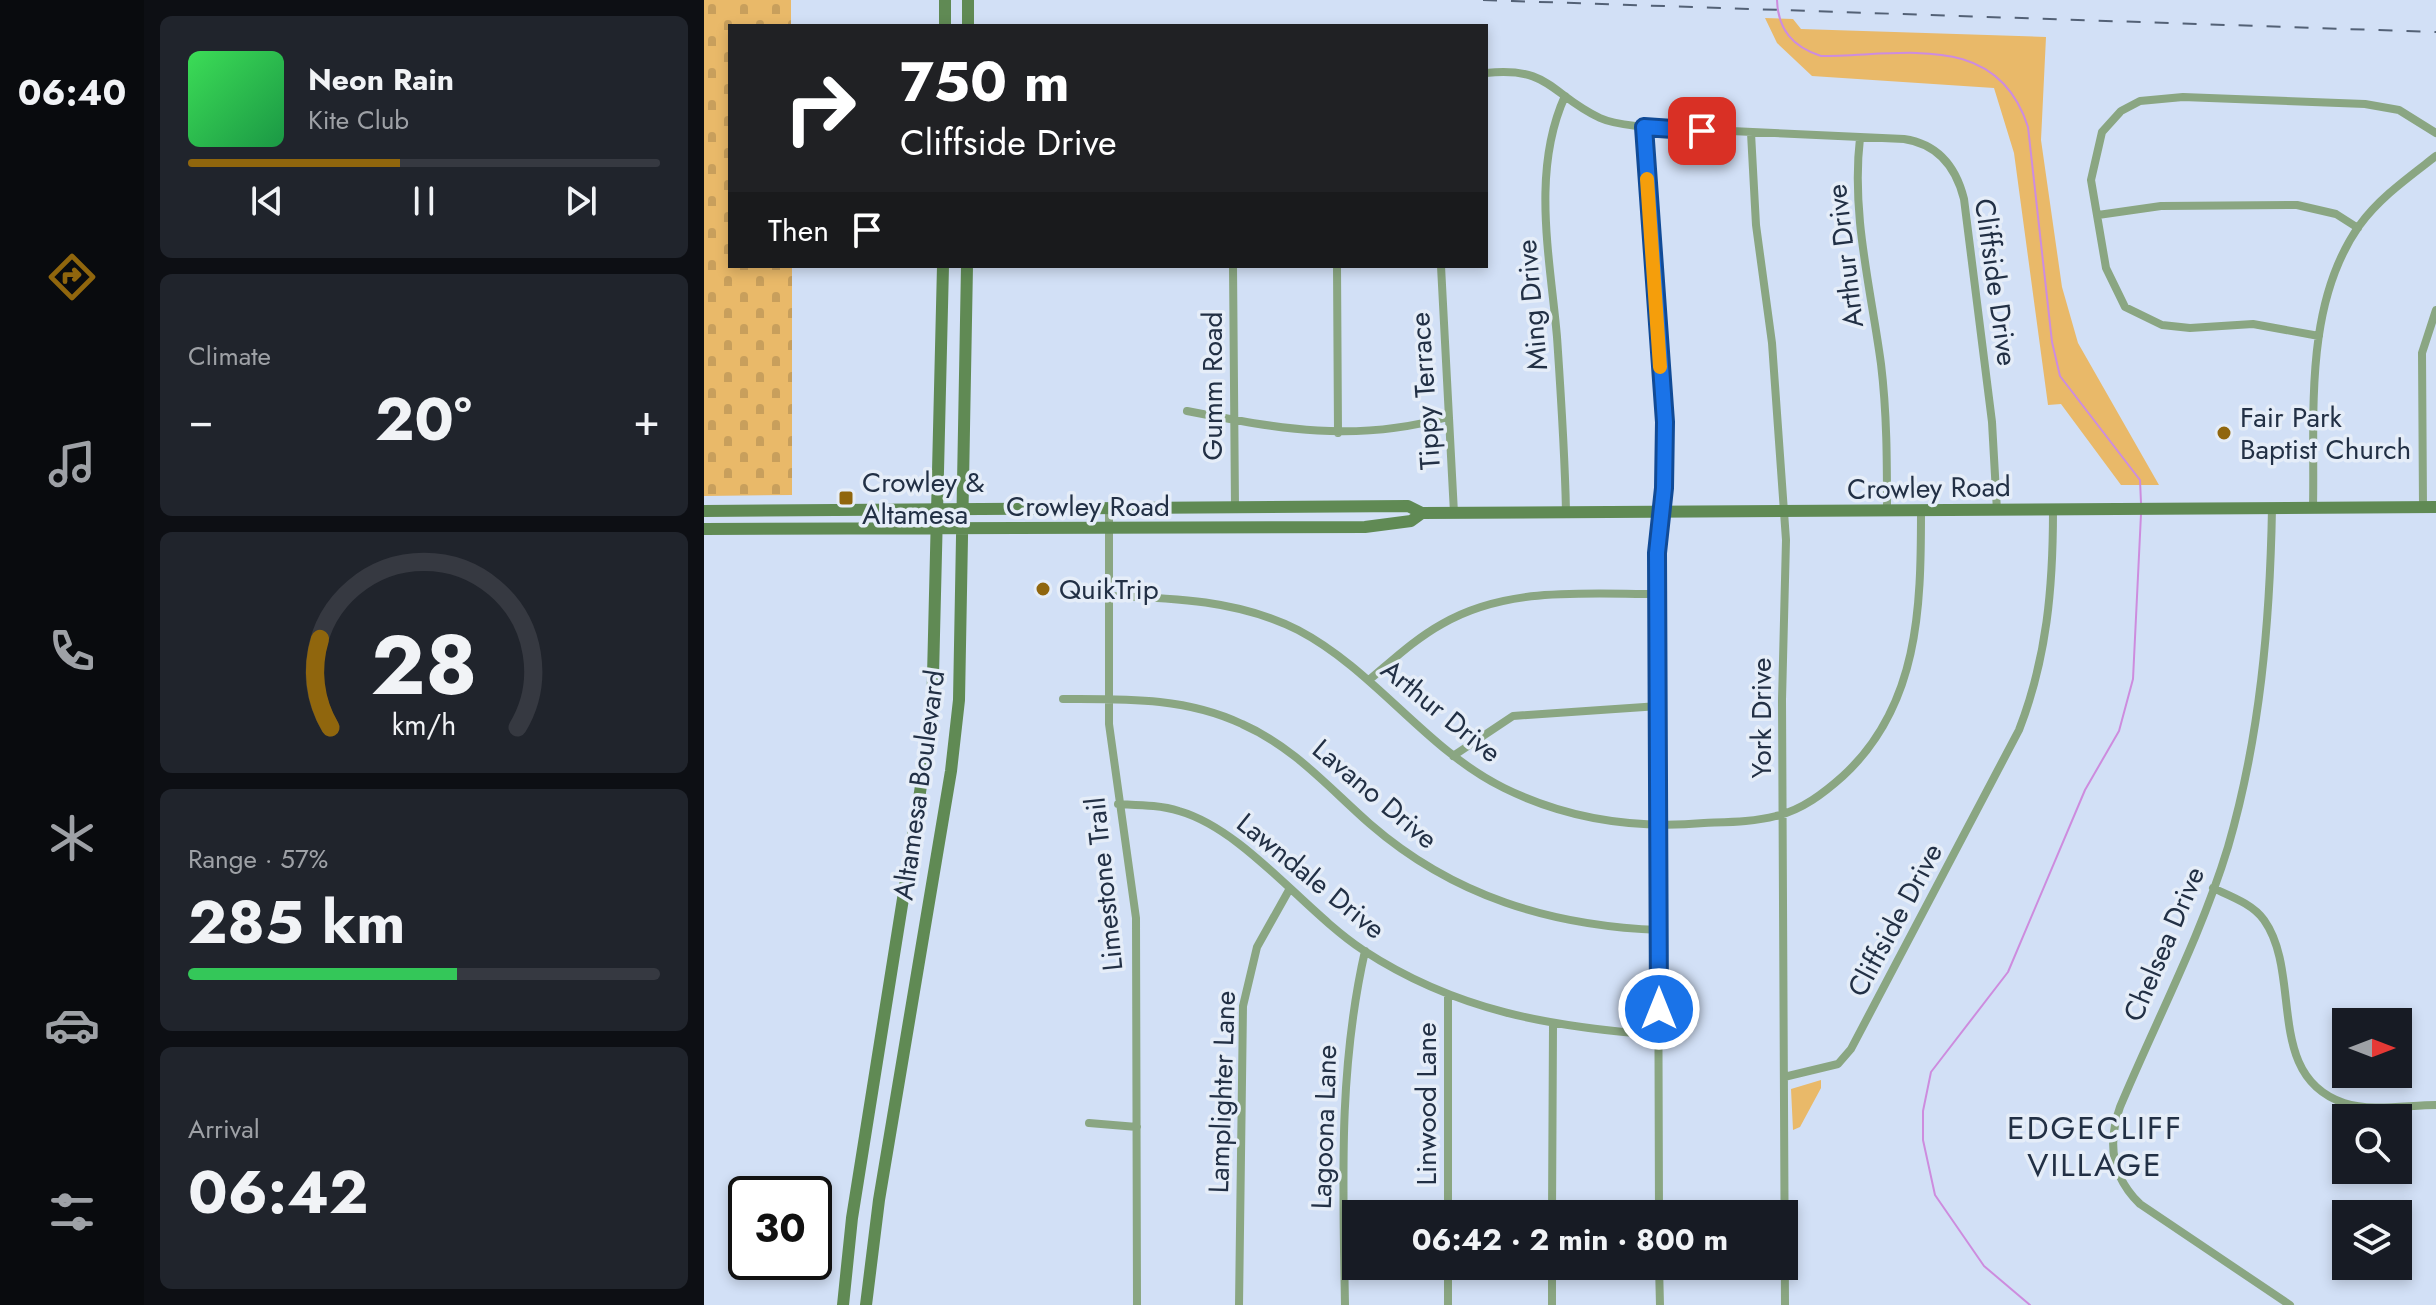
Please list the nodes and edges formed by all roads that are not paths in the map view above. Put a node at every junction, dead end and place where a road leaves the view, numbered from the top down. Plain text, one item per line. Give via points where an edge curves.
1 (968, 0) edge
2 (945, 1) edge
3 (945, 24) edge
4 (968, 24) edge
5 (1488, 73) edge
6 (1565, 96) junction
7 (1644, 127) junction
8 (1751, 133) junction
9 (2436, 133) edge
10 (1860, 138) junction
11 (2436, 156) edge
12 (2098, 215) junction
13 (2358, 228) junction
14 (943, 268) edge
15 (967, 268) edge
16 (1233, 268) edge
17 (1337, 268) edge
18 (1441, 268) edge
19 (2436, 310) edge
20 (943, 326) junction
21 (967, 334) junction
22 (2319, 336) junction
23 (1187, 411) dead end
24 (1448, 417) junction
25 (1234, 421) junction
26 (1338, 433) junction
27 (1235, 506) junction
28 (1109, 507) junction
29 (2429, 507) edge
30 (962, 508) junction
31 (2272, 508) junction
32 (2313, 508) junction
33 (939, 509) junction
34 (704, 511) edge
35 (1997, 511) junction
36 (2053, 511) junction
37 (1887, 512) junction
38 (1921, 512) junction
39 (1422, 513) junction
40 (1454, 513) junction
41 (1566, 513) junction
42 (1661, 513) junction
43 (1782, 513) junction
44 (704, 529) edge
45 (1109, 530) junction
46 (938, 531) junction
47 (962, 531) junction
48 (1658, 594) junction
49 (1109, 596) junction
50 (1369, 680) junction
51 (1063, 699) dead end
52 (1108, 699) junction
53 (1659, 706) junction
54 (932, 722) junction
55 (956, 725) junction
56 (1453, 756) junction
57 (1118, 804) junction
58 (1783, 814) junction
59 (1660, 824) junction
60 (2213, 888) junction
61 (1289, 890) junction
62 (1660, 930) junction
63 (1365, 951) junction
64 (1448, 994) junction
65 (1553, 1026) junction
66 (1659, 1035) junction
67 (878, 1051) junction
68 (903, 1055) junction
69 (1784, 1077) junction
70 (2436, 1105) edge
71 (1089, 1123) dead end
72 (1137, 1127) junction
73 (1448, 1200) edge
74 (1552, 1200) edge
75 (1659, 1200) edge
76 (1448, 1280) edge
77 (1552, 1280) edge
78 (1659, 1280) edge
79 (843, 1305) edge
80 (866, 1305) edge
81 (1137, 1305) edge
82 (1239, 1305) edge
83 (1345, 1305) edge
84 (1448, 1305) edge
85 (1552, 1305) edge
86 (1660, 1305) edge
87 (1785, 1305) edge
88 (2290, 1305) edge

1 - 4 main road
2 - 3 main road
5 - 6 street, Cliffside Drive via 1525,72
6 - 7 street, Cliffside Drive via 1601,119
6 - 41 street, Ming Drive via 1548,141 1546,213
7 - 8 street, Cliffside Drive
7 - 42 street via 1665,422
8 - 10 street, Cliffside Drive
8 - 43 street, York Drive
9 - 12 street via 2399,110 2365,104 2183,97 2140,101 2121,111 2102,132 2091,180
10 - 35 street, Cliffside Drive via 1924,144 1944,158 1961,186 1989,392
10 - 37 street, Arthur Drive via 1856,177 1887,428
11 - 13 street via 2386,196
12 - 13 street via 2161,206 2297,205 2336,214
12 - 22 street via 2110,281 2132,313 2162,325 2253,324
13 - 22 street via 2334,274
14 - 20 main road, Altamesa Boulevard
15 - 21 main road, Altamesa Boulevard
16 - 25 street, Gumm Road
17 - 26 street
18 - 24 street, Tippy Terrace
19 - 29 street via 2422,353
20 - 21 main road
20 - 33 main road, Altamesa Boulevard
21 - 30 main road, Altamesa Boulevard
22 - 32 street
23 - 25 street
24 - 26 street via 1373,433
24 - 40 street, Tippy Terrace
25 - 26 street
25 - 27 street, Gumm Road
27 - 28 main road, Crowley Road
27 - 39 main road, Crowley Road via 1408,506
28 - 30 main road, Crowley Road
28 - 45 street, Limestone Trail
29 - 32 main road, Crowley Road
30 - 33 main road, Crowley Road
30 - 47 main road, Altamesa Boulevard
31 - 32 main road, Crowley Road
31 - 36 main road, Crowley Road
31 - 60 street, Chelsea Drive via 2258,713
33 - 34 main road, Crowley Road
33 - 46 main road, Altamesa Boulevard
35 - 36 main road, Crowley Road
35 - 38 main road, Crowley Road
36 - 69 street, Cliffside Drive via 2047,631 2019,730 1851,1049 1838,1064
37 - 38 main road, Crowley Road
37 - 43 main road, Crowley Road
38 - 58 street, Arthur Drive via 1916,638 1897,700 1847,772 1827,791
39 - 40 main road, Crowley Road
39 - 45 main road, Crowley Road via 1411,521 1365,527
40 - 41 main road, Crowley Road
41 - 42 main road, Crowley Road
42 - 43 main road, Crowley Road
42 - 48 street
43 - 58 street, York Drive
44 - 46 main road, Crowley Road
45 - 47 main road, Crowley Road
45 - 49 street, Limestone Trail
46 - 47 main road, Crowley Road
46 - 54 main road, Altamesa Boulevard
47 - 55 main road, Altamesa Boulevard
48 - 50 street via 1542,595 1501,601 1444,623
48 - 53 street
49 - 50 street, Arthur Drive via 1187,598 1241,610 1298,630
49 - 52 street, Limestone Trail
50 - 56 street, Arthur Drive
51 - 52 street, Lavano Drive
52 - 57 street, Limestone Trail
52 - 62 street, Lavano Drive via 1201,709 1280,743 1398,846 1472,891 1560,920
53 - 56 street via 1513,716
53 - 59 street
54 - 55 main road
54 - 67 main road, Altamesa Boulevard
55 - 68 main road, Altamesa Boulevard
56 - 59 street, Arthur Drive via 1503,788 1562,812
57 - 61 street, Lawndale Drive via 1179,811 1207,822
57 - 72 street, Limestone Trail via 1136,918
58 - 59 street, Arthur Drive
58 - 69 street, York Drive
59 - 62 street
60 - 70 street via 2249,907 2268,927 2292,1043 2308,1078 2345,1104
60 - 88 street, Chelsea Drive via 2115,1121 2115,1170 2124,1189 2158,1217
61 - 63 street, Lawndale Drive
61 - 82 street, Lamplighter Lane via 1257,947 1243,1006
62 - 66 street
63 - 64 street, Lawndale Drive
63 - 83 street, Lagoona Lane via 1344,1071
64 - 65 street, Lawndale Drive
64 - 73 street, Linwood Lane
65 - 66 street, Lawndale Drive
65 - 74 street
66 - 75 street
67 - 68 main road
67 - 79 main road, Altamesa Boulevard
68 - 80 main road, Altamesa Boulevard
69 - 87 street, York Drive
71 - 72 street
72 - 81 street, Limestone Trail
76 - 84 street
77 - 85 street
78 - 86 street

